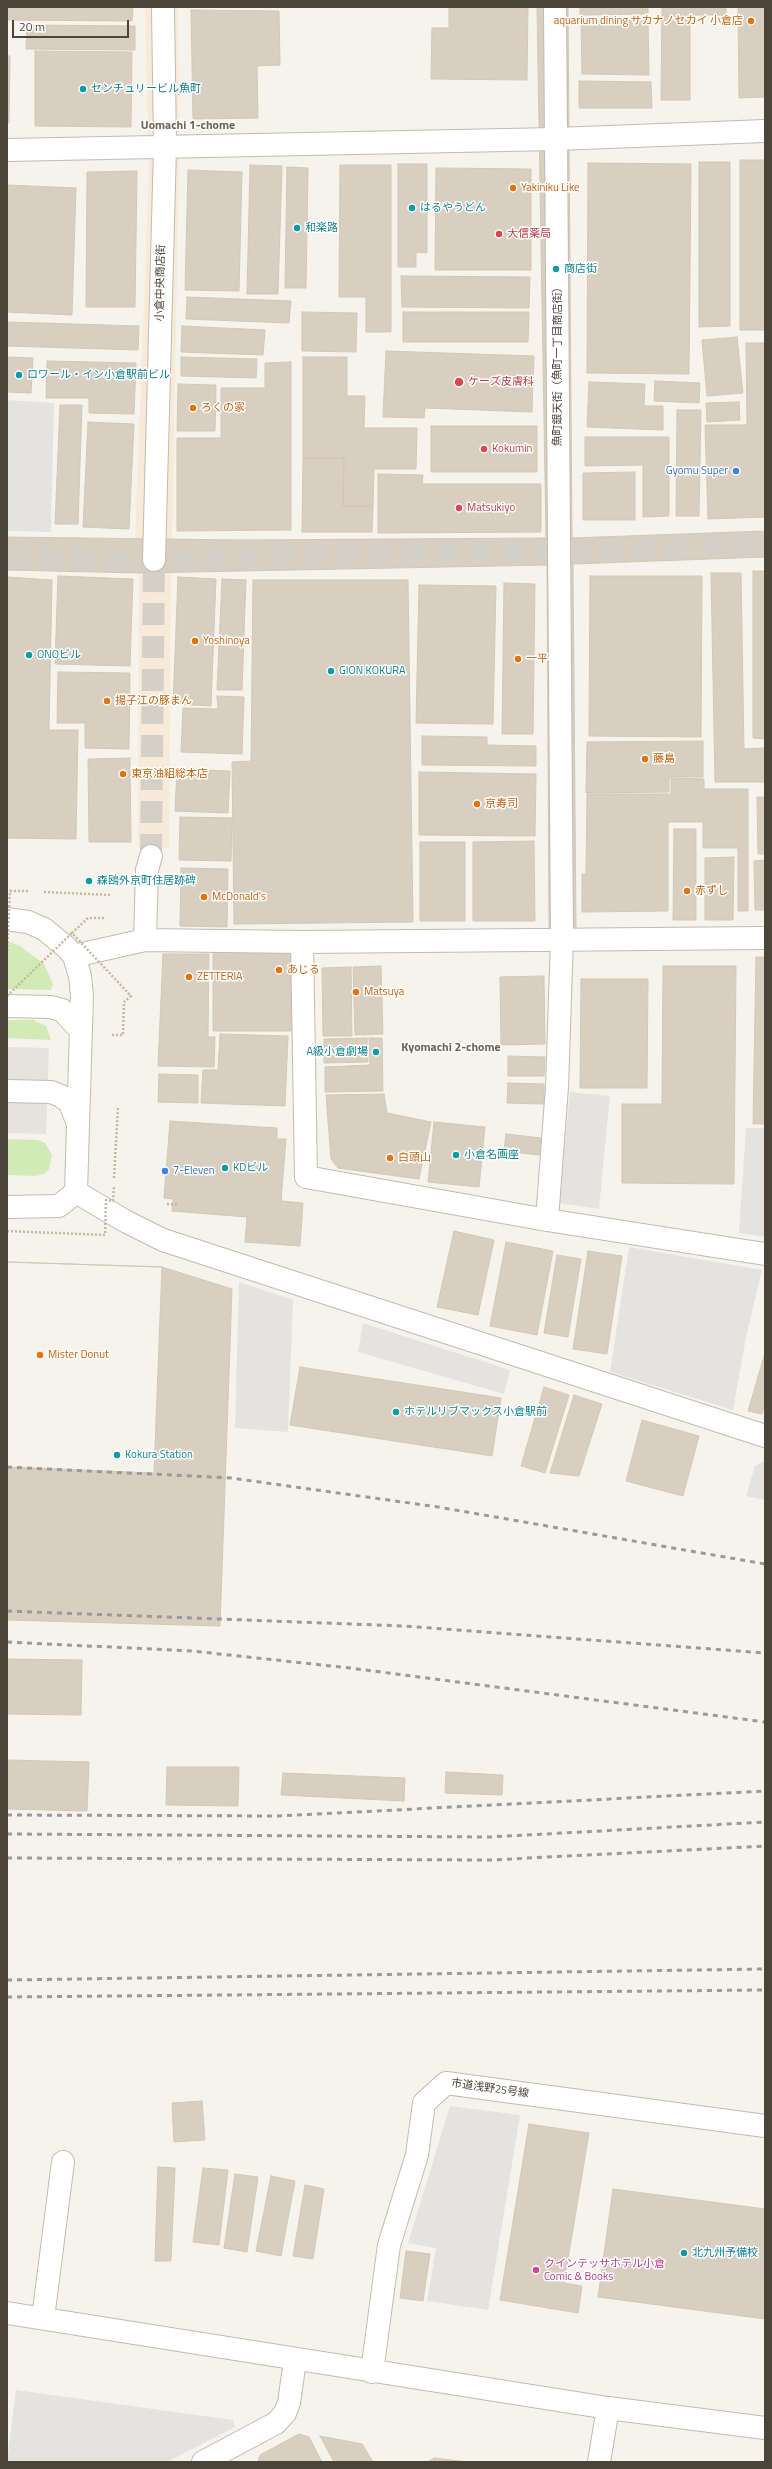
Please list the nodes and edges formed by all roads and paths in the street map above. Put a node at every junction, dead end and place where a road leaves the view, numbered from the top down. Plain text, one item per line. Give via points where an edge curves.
1 (163, 7) edge
2 (555, 7) edge
3 (765, 131) edge
4 (556, 139) junction
5 (165, 147) junction
6 (7, 150) edge
7 (154, 560) tunnel mouth
8 (151, 856) tunnel mouth
9 (112, 895) dead end
10 (104, 918) dead end
11 (7, 919) edge
12 (72, 933) junction
13 (765, 938) edge
14 (562, 939) junction
15 (144, 940) junction
16 (302, 942) junction
17 (7, 952) edge
18 (74, 956) junction
19 (7, 996) edge
20 (124, 1002) dead end
21 (7, 1006) edge
22 (81, 1031) junction
23 (7, 1091) edge
24 (118, 1107) dead end
25 (79, 1125) junction
26 (76, 1192) junction
27 (7, 1207) edge
28 (547, 1220) junction
29 (7, 1231) edge
30 (765, 1254) edge
31 (765, 1436) edge
32 (765, 2126) edge
33 (63, 2162) dead end
34 (7, 2313) edge
35 (43, 2318) junction
36 (295, 2360) junction
37 (372, 2372) junction
38 (608, 2408) junction
39 (765, 2428) edge
40 (216, 2459) edge
41 (599, 2462) edge

1 - 5 street, 小倉中央商店街
2 - 4 street, 魚町銀天街（魚町一丁目商店街）
3 - 4 street
4 - 5 street
4 - 14 street, 魚町銀天街（魚町一丁目商店街）
5 - 6 street
5 - 7 street, 小倉中央商店街
8 - 15 street via 147,870
9 - 17 path, bridge via 10,891
10 - 12 path, bridge via 88,918
11 - 18 street via 28,922 44,929
12 - 19 path, bridge
12 - 20 path, bridge via 131,996
13 - 14 street
14 - 16 street
14 - 28 street, 魚町銀天街（魚町一丁目商店街） via 557,1088
15 - 16 street
15 - 18 street
16 - 28 street via 306,1177
18 - 22 street via 82,996
21 - 22 street via 50,1007 62,1010
22 - 25 street
23 - 25 street via 51,1092 61,1096 70,1103
24 - 29 path, bridge via 113,1201 106,1200 105,1235
25 - 26 street
26 - 27 street via 59,1206
26 - 31 street via 163,1240
28 - 30 street
32 - 37 street, 市道浅野25号線 via 446,2083 424,2103 417,2156 389,2245
33 - 35 street
34 - 35 street
35 - 36 street
36 - 37 street
36 - 40 street via 289,2403 285,2413 276,2423
37 - 38 street
38 - 39 street
38 - 41 street

